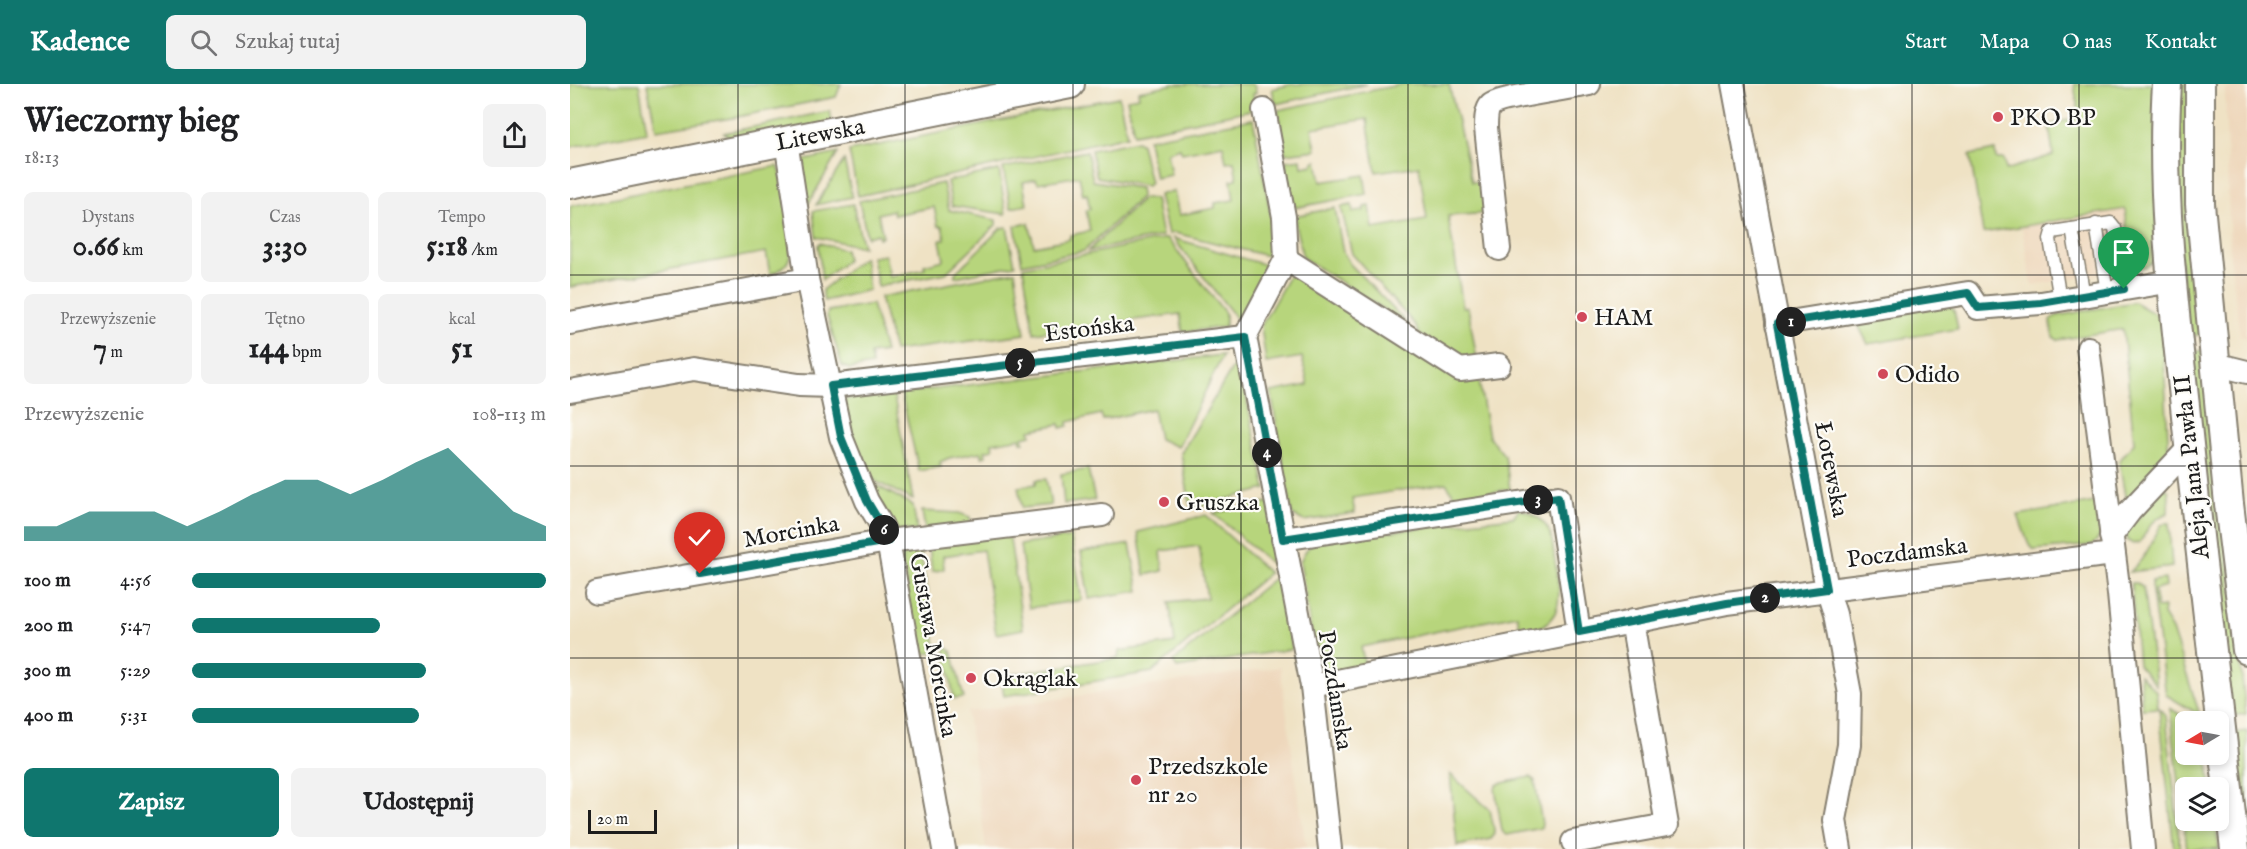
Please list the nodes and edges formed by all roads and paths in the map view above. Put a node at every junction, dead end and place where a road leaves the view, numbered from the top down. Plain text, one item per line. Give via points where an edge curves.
1 (1070, 84) edge
2 (1589, 84) edge
3 (1732, 84) edge
4 (2167, 84) edge
5 (2200, 84) edge
6 (1264, 110) dead end
7 (786, 141) junction
8 (570, 184) edge
9 (2096, 225) junction
10 (2072, 229) junction
11 (1498, 249) dead end
12 (1286, 259) junction
13 (807, 279) junction
14 (2173, 281) junction
15 (2116, 290) junction
16 (2084, 296) junction
17 (2060, 300) junction
18 (570, 323) edge
19 (1777, 324) junction
20 (1245, 337) junction
21 (2088, 348) dead end
22 (2215, 364) junction
23 (1499, 365) dead end
24 (2247, 372) edge
25 (831, 386) junction
26 (570, 391) edge
27 (2189, 448) junction
28 (1102, 515) dead end
29 (1283, 539) junction
30 (888, 541) junction
31 (2112, 545) junction
32 (1827, 589) junction
33 (597, 592) dead end
34 (1632, 621) junction
35 (1579, 632) junction
36 (2247, 650) edge
37 (1312, 686) junction
38 (1573, 842) dead end
39 (944, 849) edge
40 (1330, 849) edge
41 (1840, 849) edge
42 (2143, 849) edge
43 (2235, 849) edge

1 - 7 street, Litewska
2 - 11 street via 1491,105 1486,128
3 - 19 street, Łotewska
4 - 14 street, Aleja Jana Pawła II via 2165,199
5 - 22 street, Aleja Jana Pawła II via 2200,204
6 - 12 street via 1284,217
7 - 8 street, Litewska
7 - 13 street, Gustawa Morcinka
9 - 10 lane
9 - 15 lane
9 - 15 lane via 2111,223 2115,228
10 - 16 lane
10 - 17 lane via 2052,232 2050,239
12 - 20 street
12 - 23 street via 1460,370
13 - 18 street
13 - 25 street, Gustawa Morcinka
14 - 15 street
14 - 27 street, Aleja Jana Pawła II
15 - 16 street
16 - 17 street
17 - 19 street via 1978,308 1968,293
19 - 32 street, Łotewska
20 - 25 street, Estońska
20 - 29 street
21 - 31 street
22 - 24 street
22 - 36 street, Aleja Jana Pawła II
25 - 26 street, Estońska via 694,369
25 - 30 street, Gustawa Morcinka via 841,437
27 - 31 street via 2130,511
27 - 43 street, Aleja Jana Pawła II
28 - 30 street, Morcinka
29 - 35 street via 1558,497
29 - 37 street, Poczdamska
30 - 33 street, Morcinka
30 - 39 street, Gustawa Morcinka
31 - 32 street, Poczdamska
31 - 42 street
32 - 34 street
32 - 41 street, Poczdamska via 1850,694 1849,745 1835,820
34 - 35 street
34 - 38 street via 1667,825
35 - 37 street
37 - 40 street, Poczdamska

